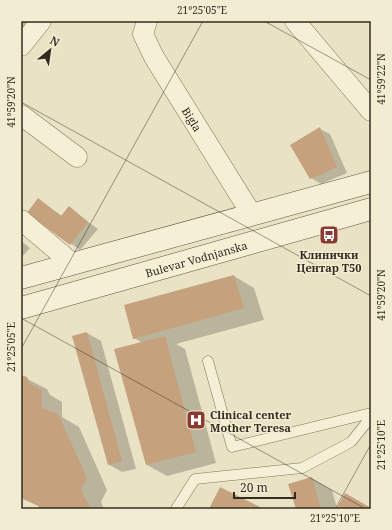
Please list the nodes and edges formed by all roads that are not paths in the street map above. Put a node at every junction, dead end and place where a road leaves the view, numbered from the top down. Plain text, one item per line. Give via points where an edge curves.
1 (41, 21) edge
2 (147, 21) edge
3 (296, 21) edge
4 (21, 46) edge
5 (371, 111) edge
6 (21, 115) edge
7 (78, 157) dead end
8 (371, 182) edge
9 (371, 209) edge
10 (252, 215) junction
11 (21, 220) edge
12 (73, 264) junction
13 (21, 277) edge
14 (21, 308) edge
15 (208, 362) dead end
16 (371, 413) edge
17 (371, 417) edge
18 (176, 509) edge

1 - 4 street
2 - 10 street, Bigla via 143,34 154,57
3 - 5 street
6 - 7 street
8 - 10 street
9 - 14 street, Bulevar Vodnjanska
10 - 12 street
11 - 12 street
12 - 13 street
15 - 16 lane via 232,447
17 - 18 lane via 351,442 302,468 195,479

